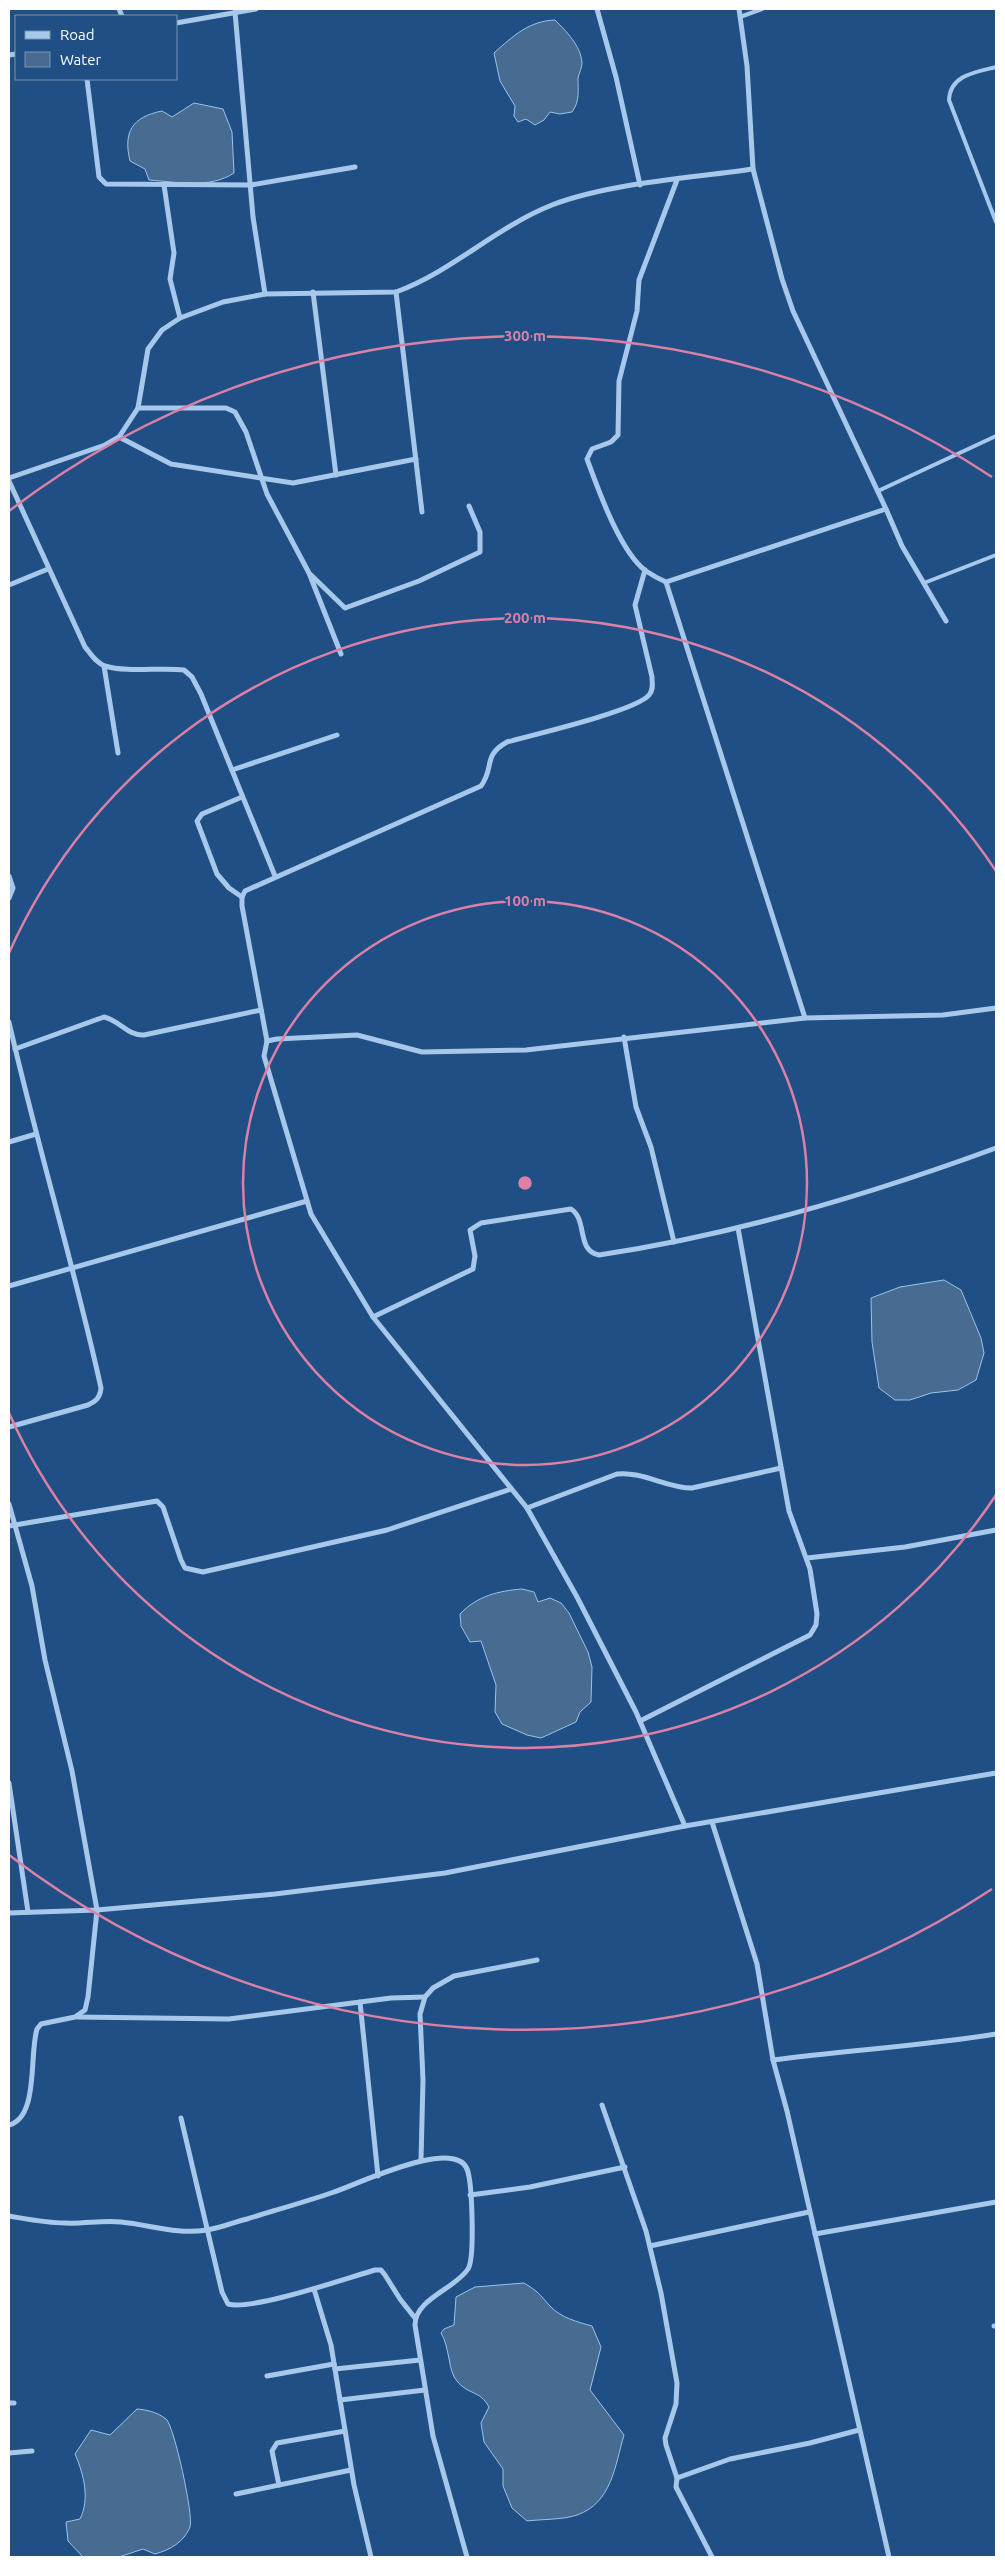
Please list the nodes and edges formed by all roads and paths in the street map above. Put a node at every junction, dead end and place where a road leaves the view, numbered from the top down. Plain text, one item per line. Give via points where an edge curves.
1 (256, 9) edge
2 (597, 9) edge
3 (739, 9) edge
4 (762, 9) edge
5 (235, 12) junction
6 (740, 17) junction
7 (178, 22) edge
8 (996, 67) edge
9 (87, 80) edge
10 (355, 167) dead end
11 (753, 170) junction
12 (677, 180) junction
13 (164, 185) junction
14 (251, 185) junction
15 (640, 185) junction
16 (996, 222) edge
17 (313, 292) junction
18 (396, 292) junction
19 (265, 294) junction
20 (180, 318) junction
21 (138, 408) junction
22 (996, 436) edge
23 (119, 437) junction
24 (416, 459) junction
25 (336, 475) junction
26 (262, 479) junction
27 (9, 480) edge
28 (878, 490) junction
29 (469, 506) dead end
30 (886, 509) junction
31 (422, 512) dead end
32 (996, 555) edge
33 (48, 569) junction
34 (645, 570) junction
35 (309, 573) junction
36 (666, 582) junction
37 (924, 583) junction
38 (9, 585) edge
39 (946, 621) dead end
40 (341, 654) dead end
41 (104, 666) junction
42 (337, 735) dead end
43 (118, 753) dead end
44 (232, 770) junction
45 (242, 797) junction
46 (9, 876) edge
47 (276, 876) junction
48 (242, 897) junction
49 (9, 898) edge
50 (996, 1008) edge
51 (261, 1010) junction
52 (805, 1018) junction
53 (9, 1022) edge
54 (624, 1037) junction
55 (267, 1041) junction
56 (15, 1049) junction
57 (36, 1134) junction
58 (9, 1142) edge
59 (996, 1148) edge
60 (307, 1201) junction
61 (738, 1228) junction
62 (674, 1242) junction
63 (72, 1269) junction
64 (9, 1286) edge
65 (373, 1317) junction
66 (9, 1427) edge
67 (781, 1468) junction
68 (512, 1490) junction
69 (9, 1504) edge
70 (527, 1508) junction
71 (11, 1526) edge
72 (996, 1530) edge
73 (807, 1558) junction
74 (640, 1721) junction
75 (996, 1773) edge
76 (9, 1783) edge
77 (712, 1822) junction
78 (685, 1826) junction
79 (97, 1910) junction
80 (28, 1912) junction
81 (9, 1913) edge
82 (537, 1960) dead end
83 (425, 1997) junction
84 (360, 2002) junction
85 (75, 2017) junction
86 (996, 2034) edge
87 (773, 2060) junction
88 (602, 2106) dead end
89 (181, 2118) dead end
90 (9, 2125) edge
91 (421, 2160) junction
92 (624, 2167) junction
93 (378, 2176) junction
94 (470, 2195) junction
95 (996, 2202) edge
96 (809, 2212) junction
97 (9, 2216) edge
98 (208, 2230) junction
99 (814, 2234) junction
100 (650, 2246) junction
101 (314, 2288) junction
102 (415, 2318) junction
103 (420, 2360) junction
104 (335, 2366) junction
105 (267, 2376) dead end
106 (425, 2390) junction
107 (340, 2400) junction
108 (859, 2430) junction
109 (345, 2431) junction
110 (32, 2451) dead end
111 (9, 2453) edge
112 (352, 2470) junction
113 (677, 2478) junction
114 (279, 2485) junction
115 (236, 2494) dead end
116 (371, 2557) edge
117 (467, 2557) edge
118 (712, 2557) edge
119 (889, 2557) edge

1 - 5 street
2 - 15 street
3 - 6 street
4 - 6 lane
5 - 7 street
5 - 14 street
6 - 11 street via 747,66
8 - 16 lane via 958,79 949,89 949,100
9 - 13 street via 102,182
10 - 14 street
11 - 12 street
11 - 28 street via 793,311
12 - 15 street
12 - 34 street via 639,280 637,311 619,381 618,435 611,442 592,449 587,459 610,517 624,543
13 - 14 street
13 - 20 street via 174,253 170,279
14 - 19 street
15 - 18 street via 552,205 416,285
17 - 18 street
17 - 19 street
17 - 25 street
18 - 24 street
19 - 20 street via 222,302
20 - 21 street via 162,330 148,349
21 - 23 street
21 - 26 street via 226,408 235,412 246,432
22 - 28 lane
23 - 26 street via 170,464
23 - 27 street
24 - 25 street
24 - 31 street
25 - 26 street via 293,483
26 - 35 street via 274,510
27 - 33 street
28 - 30 street
29 - 35 street via 480,532 480,552 419,581 345,608
30 - 36 street
30 - 37 street via 902,546
32 - 37 lane
33 - 38 street
33 - 41 street via 85,648
34 - 36 street
34 - 47 street via 635,605 652,676 653,688 645,699 609,713 507,742 491,754 481,786
35 - 40 street
36 - 52 street
37 - 39 street
41 - 43 street
41 - 44 street via 184,670 201,694
42 - 44 street
44 - 45 street
45 - 47 street
45 - 48 street via 202,814 197,821 218,874
46 - 49 street via 13,888
47 - 48 street via 245,891
48 - 51 street
50 - 52 street via 943,1015
51 - 55 street
51 - 56 street via 137,1036 104,1016
52 - 54 street
53 - 56 street
54 - 55 street via 526,1050 442,1052 422,1052 357,1034
54 - 62 street via 636,1107 652,1147
55 - 60 street via 264,1056
56 - 57 street
57 - 58 street
57 - 63 street
59 - 61 street via 876,1189
60 - 63 street
60 - 65 street via 311,1214
61 - 62 street
61 - 67 street
62 - 65 street via 599,1256 592,1254 585,1244 578,1216 572,1210 481,1223 470,1230 473,1269
63 - 64 street
63 - 66 street via 101,1388 100,1396 88,1405
65 - 68 street
67 - 70 street via 692,1488 633,1474 617,1474
67 - 73 street via 794,1528
68 - 70 street
68 - 71 street via 387,1530 203,1572 185,1568 157,1501
69 - 71 street
70 - 74 street
71 - 79 street via 33,1592 45,1660 72,1772
72 - 73 street via 905,1548
73 - 74 street via 817,1614 816,1625 810,1635
74 - 78 street
75 - 77 street
76 - 80 street
77 - 78 street
77 - 87 street via 757,1964
78 - 79 street via 445,1873 276,1894
79 - 80 street
79 - 85 street via 88,1997 85,2010
80 - 81 street
82 - 83 street via 454,1976 433,1988
83 - 84 street
83 - 91 street via 420,2014 423,2080
84 - 85 street via 229,2019
84 - 93 street
85 - 90 street via 49,2021 37,2029 28,2105 19,2121
86 - 87 street via 928,2045
87 - 96 street
88 - 92 street
89 - 98 street
91 - 93 street
91 - 94 street via 442,2157 464,2163
92 - 94 street via 539,2185
92 - 100 street
93 - 98 street
94 - 102 street via 472,2250 468,2269 428,2302
95 - 99 street
96 - 99 street
96 - 100 street
97 - 98 street via 64,2224 118,2222 176,2232
98 - 101 street via 222,2292 228,2304 243,2305
99 - 108 street
100 - 113 street via 677,2383 676,2404 665,2438
101 - 102 street via 381,2270
101 - 104 street
102 - 103 street
103 - 104 street
103 - 106 street
104 - 105 street
104 - 107 street
106 - 107 street
106 - 117 street via 436,2446
107 - 109 street
108 - 113 street via 730,2460
108 - 119 street
109 - 112 street
109 - 114 street via 277,2443 272,2451
110 - 111 street
112 - 114 street
112 - 116 street
113 - 118 street via 676,2486
114 - 115 street

